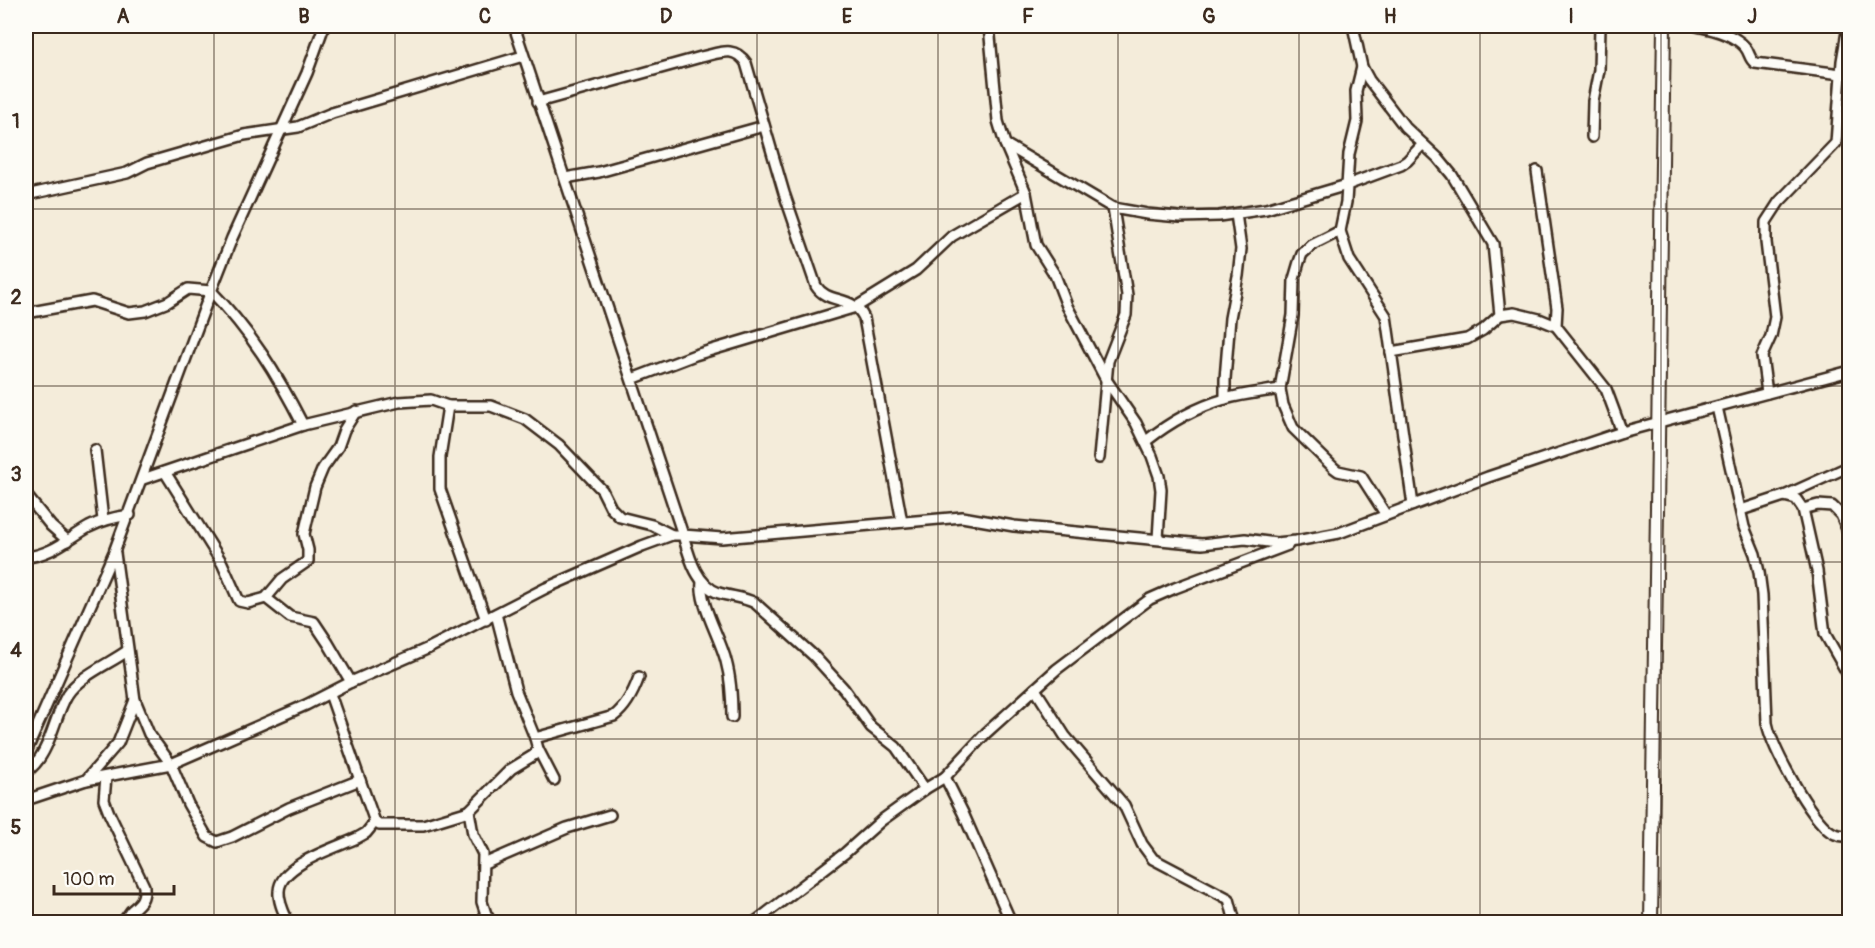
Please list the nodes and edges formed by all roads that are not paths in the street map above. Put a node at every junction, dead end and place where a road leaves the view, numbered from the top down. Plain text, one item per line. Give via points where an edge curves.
1 (324, 26) edge
2 (514, 26) edge
3 (989, 26) edge
4 (1353, 26) edge
5 (1600, 26) edge
6 (1664, 26) edge
7 (1697, 26) edge
8 (1848, 26) edge
9 (523, 56) junction
10 (1362, 67) junction
11 (1841, 74) junction
12 (538, 102) junction
13 (764, 126) junction
14 (280, 131) junction
15 (1592, 137) dead end
16 (1005, 144) junction
17 (1423, 144) junction
18 (1537, 171) dead end
19 (565, 178) junction
20 (1347, 185) junction
21 (1026, 194) junction
22 (26, 195) edge
23 (1113, 208) junction
24 (1236, 214) junction
25 (1340, 231) junction
26 (211, 291) junction
27 (856, 307) junction
28 (26, 313) edge
29 (1500, 315) junction
30 (1556, 326) junction
31 (1391, 352) junction
32 (1850, 371) edge
33 (1105, 378) junction
34 (632, 379) junction
35 (1281, 389) junction
36 (1767, 393) junction
37 (1225, 399) junction
38 (448, 406) junction
39 (1717, 407) junction
40 (356, 411) junction
41 (1658, 423) junction
42 (303, 425) junction
43 (1622, 432) junction
44 (1146, 441) junction
45 (95, 450) dead end
46 (1099, 458) dead end
47 (1850, 466) edge
48 (165, 472) junction
49 (142, 479) junction
50 (26, 495) edge
51 (1784, 496) junction
52 (1413, 505) junction
53 (1741, 510) junction
54 (1803, 510) junction
55 (130, 515) junction
56 (1386, 515) junction
57 (103, 520) junction
58 (902, 522) junction
59 (672, 535) junction
60 (684, 535) junction
61 (1850, 536) edge
62 (1158, 539) junction
63 (68, 541) junction
64 (1296, 542) junction
65 (114, 552) junction
66 (26, 557) edge
67 (702, 581) junction
68 (266, 598) junction
69 (496, 614) junction
70 (486, 620) junction
71 (128, 651) junction
72 (639, 677) dead end
73 (1850, 678) edge
74 (351, 682) junction
75 (1035, 689) junction
76 (330, 694) junction
77 (135, 700) junction
78 (732, 717) dead end
79 (535, 738) junction
80 (538, 749) junction
81 (26, 752) edge
82 (171, 764) junction
83 (26, 772) edge
84 (106, 777) junction
85 (945, 777) junction
86 (86, 780) junction
87 (360, 780) junction
88 (554, 780) dead end
89 (924, 789) junction
90 (26, 800) edge
91 (469, 811) junction
92 (610, 814) dead end
93 (375, 822) junction
94 (1850, 836) edge
95 (484, 864) junction
96 (122, 922) edge
97 (288, 922) edge
98 (491, 922) edge
99 (755, 922) edge
100 (1011, 922) edge
101 (1235, 922) edge
102 (1653, 922) edge

1 - 14 street via 308,73
2 - 9 street
3 - 16 street via 998,121
4 - 10 street
5 - 15 street
6 - 41 street
7 - 11 street via 1736,40 1755,63
8 - 11 street
9 - 12 street
9 - 14 street
10 - 17 street via 1396,116
10 - 20 street
11 - 36 street via 1836,143 1779,202 1766,222 1775,317 1762,356
12 - 13 street via 734,51 746,63
12 - 19 street
13 - 19 street
13 - 27 street via 816,286 824,296
14 - 22 street via 244,135 147,163 128,173
14 - 26 street
16 - 21 street
16 - 23 street
17 - 20 street via 1401,165
17 - 29 street via 1452,175 1493,244
18 - 30 street via 1557,309
19 - 34 street
20 - 24 street
20 - 25 street
21 - 27 street via 952,236 916,270
21 - 33 street via 1036,245 1055,275
23 - 24 street via 1180,217
23 - 33 street via 1127,296
24 - 37 street via 1240,249 1229,328
25 - 31 street via 1349,259 1384,311
25 - 35 street via 1312,245 1299,262
26 - 28 street via 188,290 145,311 129,313 93,301
26 - 42 street via 251,336
26 - 49 street
27 - 34 street via 695,354
27 - 58 street via 864,318
29 - 30 street via 1529,316
29 - 31 street via 1467,339
30 - 43 street via 1606,389
31 - 52 street
32 - 36 street
33 - 44 street
33 - 46 street
34 - 60 street
35 - 37 street
35 - 56 street via 1293,428 1334,468 1361,476
36 - 39 street
37 - 44 street via 1195,410
38 - 40 street via 422,399
38 - 59 street via 491,406 525,419 572,458 602,490 620,517
38 - 70 street via 440,457 440,489
39 - 41 street
39 - 53 street
40 - 42 street
40 - 68 street via 315,487 304,534 308,561 282,579
41 - 43 street
41 - 102 street
42 - 48 street
43 - 52 street
44 - 62 street via 1161,490
45 - 57 street
47 - 51 street
48 - 49 street
48 - 68 street via 222,563 239,601
49 - 55 street
50 - 63 street
51 - 53 street
51 - 54 street via 1796,499
52 - 56 street
53 - 94 street via 1755,554 1762,595 1769,735 1786,770 1824,825 1838,836
54 - 61 street via 1832,506 1841,515
54 - 73 street via 1817,571 1822,624
55 - 57 street
55 - 65 street
56 - 64 street via 1339,533
57 - 63 street
58 - 60 street via 722,538
58 - 62 street via 970,518 1014,526
59 - 60 street
59 - 69 street via 546,588
60 - 67 street
62 - 64 street via 1202,544 1245,539
63 - 66 street via 38,556
64 - 75 street via 1150,599
65 - 71 street
65 - 81 street
67 - 78 street via 702,597 726,661
67 - 89 street via 719,592 755,603 800,643 844,688 871,727 896,747
68 - 74 street via 290,618 314,622
69 - 70 street
69 - 79 street via 516,691
70 - 74 street
71 - 77 street
71 - 83 street via 87,676 68,693 44,751
72 - 79 street via 624,707 614,716
74 - 76 street
75 - 85 street
75 - 101 street via 1065,736 1124,805 1142,844 1154,859 1229,899
76 - 82 street
76 - 87 street
77 - 82 street via 149,734
77 - 86 street via 118,742
79 - 80 street
80 - 88 street
80 - 91 street via 511,769
82 - 84 street
82 - 87 street via 188,804 204,831 217,842
84 - 86 street
84 - 96 street via 104,800 144,886 141,904
85 - 89 street
85 - 100 street
86 - 90 street
87 - 93 street
89 - 99 street
91 - 93 street via 423,825 384,826
91 - 95 street via 470,826
92 - 95 street
93 - 97 street via 357,838 292,868 279,889
95 - 98 street via 482,902

